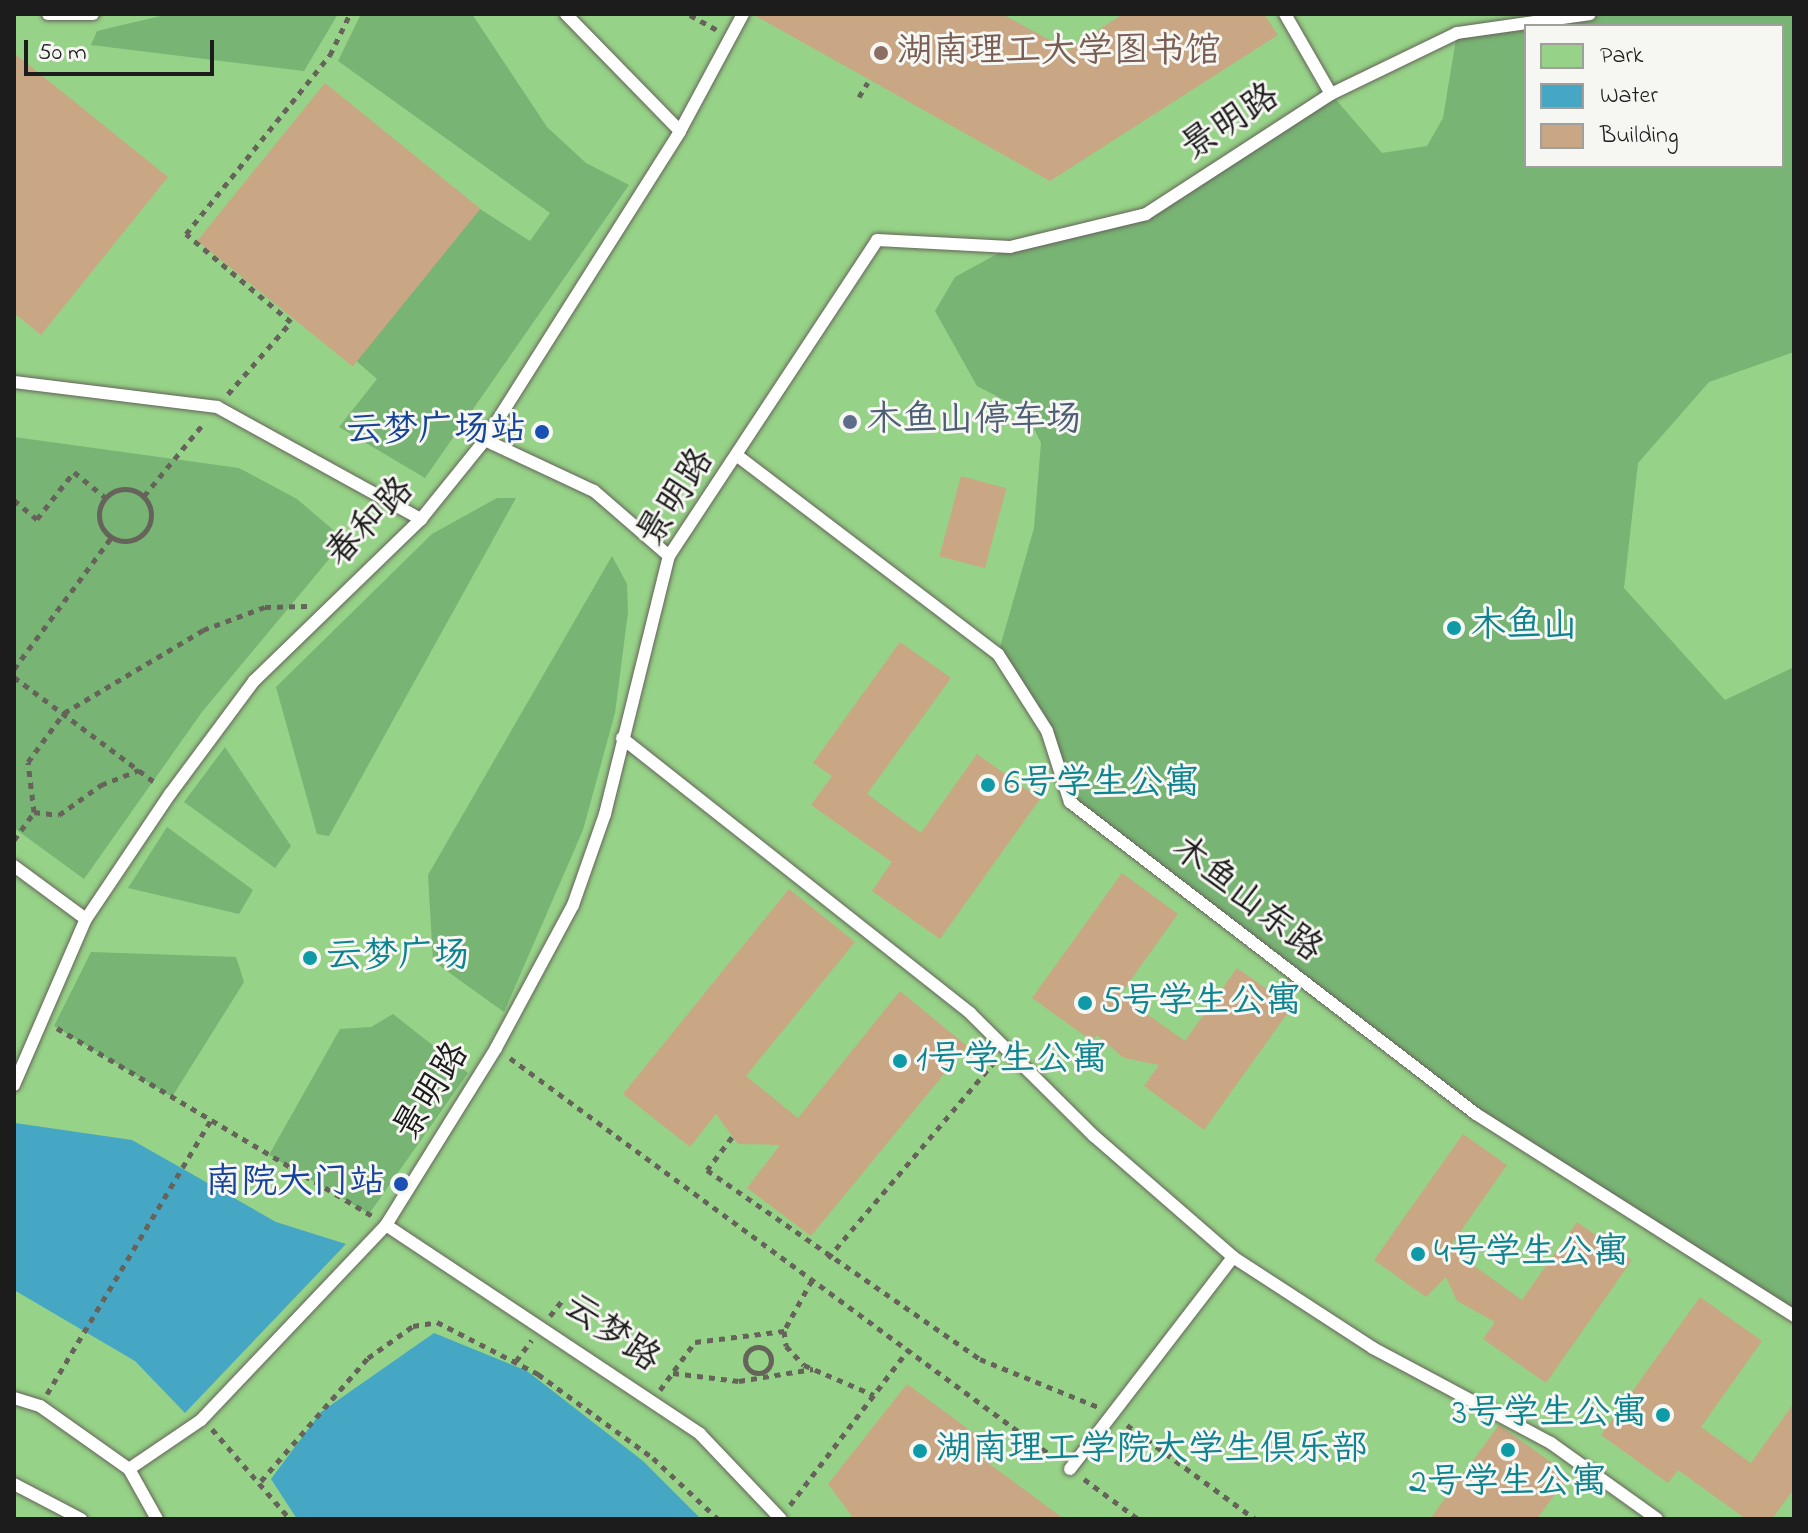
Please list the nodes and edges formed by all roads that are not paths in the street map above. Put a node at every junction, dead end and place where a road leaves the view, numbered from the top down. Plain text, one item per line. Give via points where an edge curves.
1 (48, 14) edge
2 (93, 14) edge
3 (566, 14) edge
4 (743, 14) edge
5 (1285, 14) edge
6 (1590, 14) edge
7 (1331, 94) junction
8 (680, 131) junction
9 (14, 382) edge
10 (485, 440) junction
11 (739, 457) junction
12 (421, 519) junction
13 (669, 556) junction
14 (622, 738) junction
15 (14, 866) edge
16 (86, 919) junction
17 (14, 1085) edge
18 (386, 1225) junction
19 (1233, 1257) junction
20 (1794, 1316) edge
21 (14, 1398) edge
22 (129, 1469) junction
23 (1070, 1469) road end
24 (14, 1484) edge
25 (81, 1519) edge
26 (157, 1519) edge
27 (781, 1519) edge
28 (1657, 1519) edge

1 - 2 lane
3 - 8 lane
4 - 8 lane, 春和路
5 - 7 lane
6 - 7 lane, 景明路 via 1457,33
7 - 11 lane, 景明路 via 1146,214 1010,247 877,240
8 - 10 lane, 春和路
9 - 12 lane via 217,407
10 - 12 lane, 春和路
10 - 13 lane via 594,491
11 - 13 lane, 景明路
11 - 20 lane, 木鱼山东路 via 998,654 1047,731 1070,802 1476,1114
12 - 16 lane, 春和路 via 254,681
13 - 14 lane, 景明路
14 - 18 lane, 景明路 via 573,905 496,1048
14 - 19 lane via 1005,1049
15 - 16 lane
16 - 17 lane, 春和路
18 - 22 lane, 景明路 via 201,1420
18 - 27 lane, 云梦路 via 544,1324 700,1434
19 - 23 lane
19 - 28 lane via 1373,1348 1551,1443
21 - 22 lane via 40,1406
22 - 26 lane
24 - 25 lane

